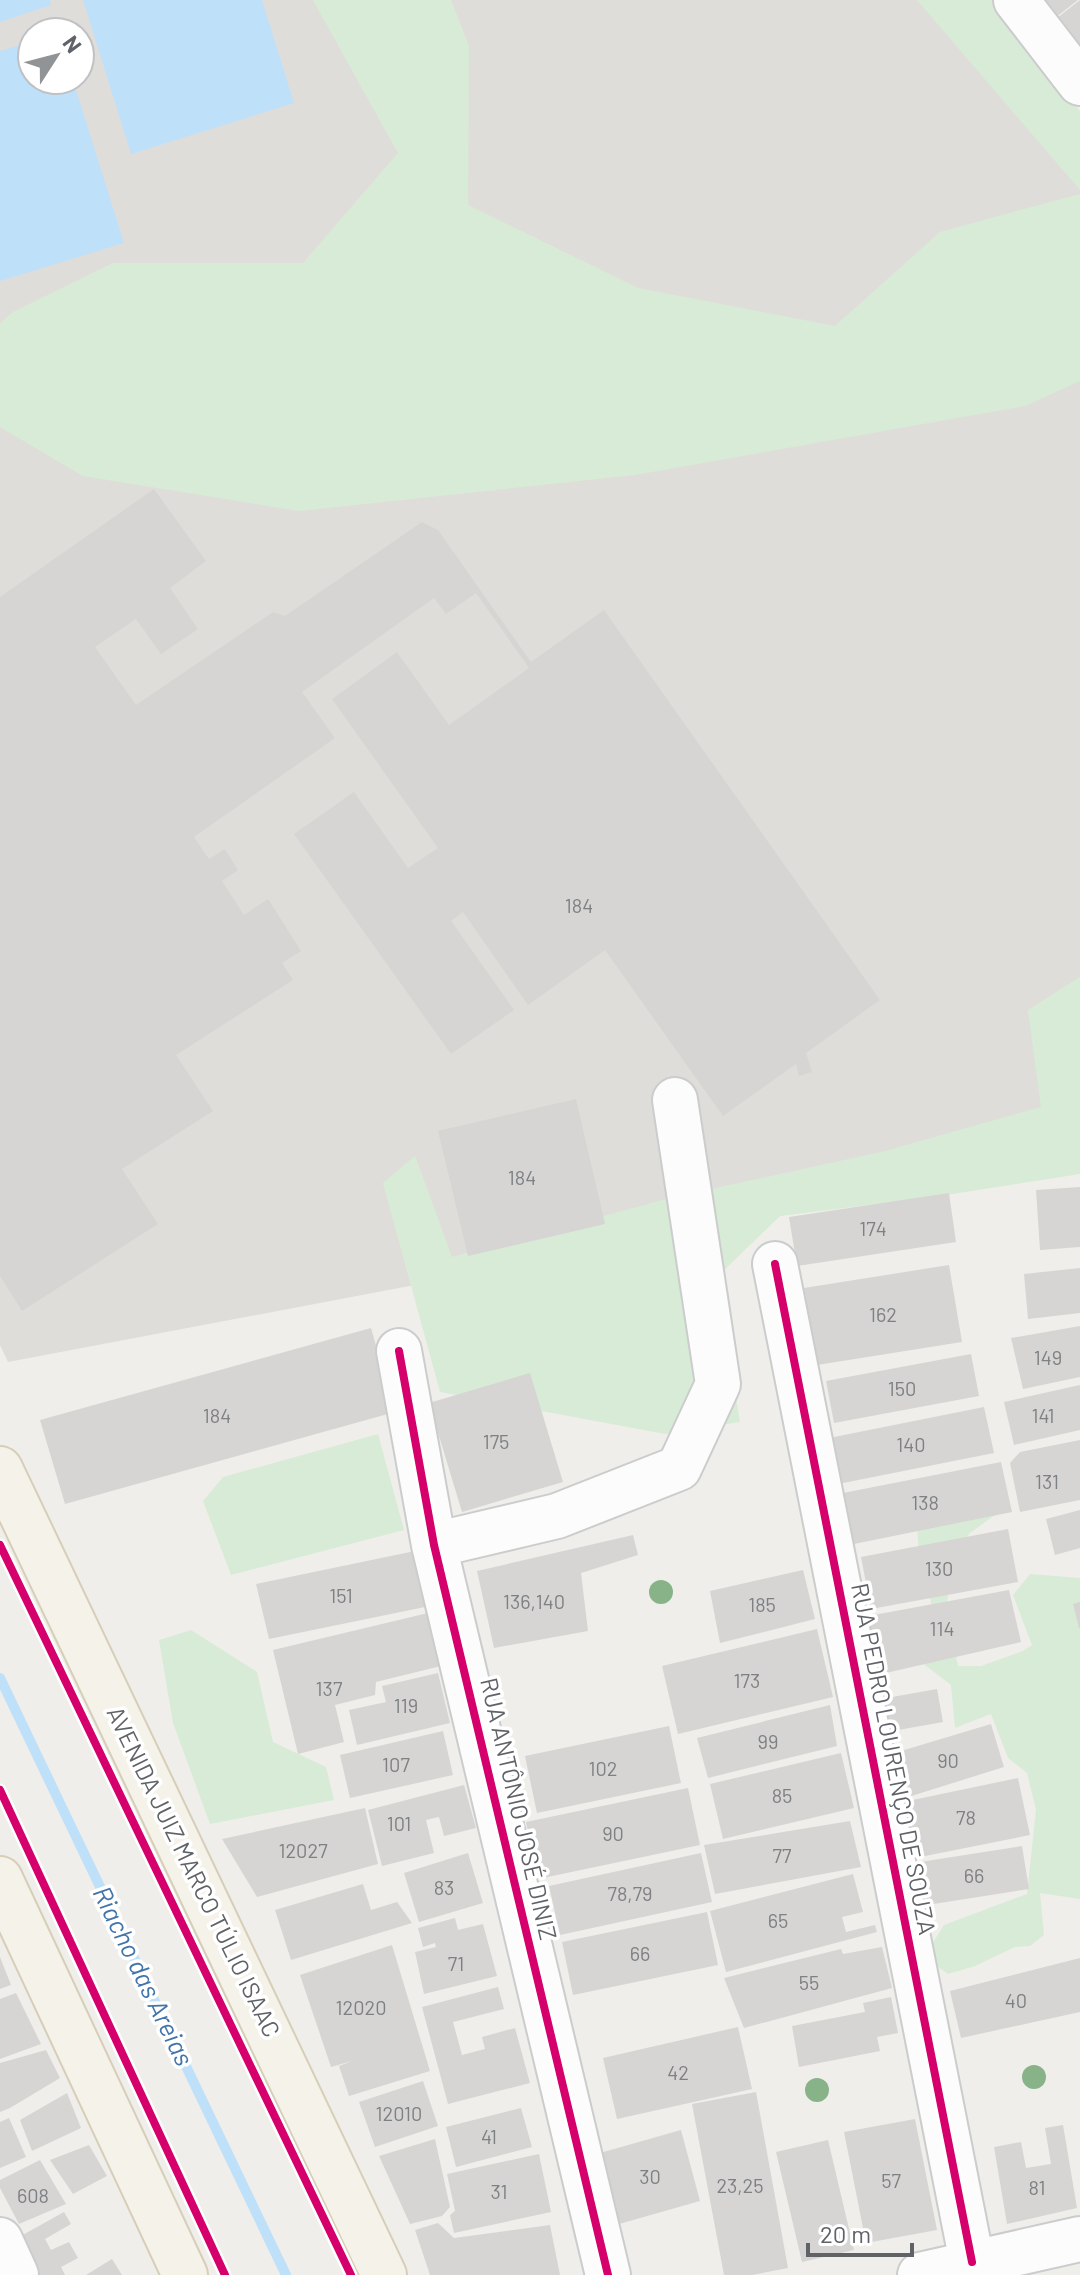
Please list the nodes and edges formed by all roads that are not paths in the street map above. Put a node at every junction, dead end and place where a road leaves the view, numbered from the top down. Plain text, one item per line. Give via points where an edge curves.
1 (1016, 0) edge
2 (1080, 83) edge
3 (675, 1100) dead end
4 (775, 1264) dead end
5 (399, 1351) dead end
6 (0, 1469) edge
7 (434, 1545) junction
8 (0, 1879) edge
9 (1080, 2239) edge
10 (0, 2240) edge
11 (972, 2262) junction
12 (16, 2275) edge
13 (185, 2275) edge
14 (384, 2275) edge
15 (608, 2275) edge
16 (920, 2275) edge

1 - 2 street
3 - 7 street via 718,1384 679,1468 557,1516
4 - 11 street, RUA PEDRO LOURENÇO DE SOUZA
5 - 7 street, RUA ANTÔNIO JOSÉ DINIZ
6 - 14 main road, AVENIDA JUIZ MARCO TÚLIO ISAAC
7 - 15 street, RUA ANTÔNIO JOSÉ DINIZ
8 - 13 main road
9 - 11 street
10 - 12 street
11 - 16 street

